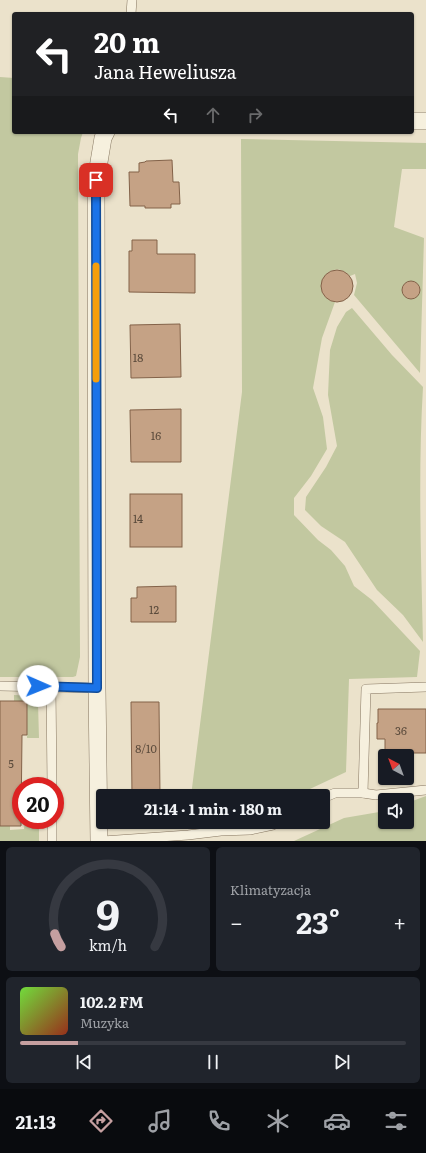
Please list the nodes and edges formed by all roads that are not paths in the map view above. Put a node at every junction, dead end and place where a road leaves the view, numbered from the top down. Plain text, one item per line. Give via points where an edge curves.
1 (132, 0) edge
2 (131, 12) edge
3 (414, 120) edge
4 (426, 122) edge
5 (105, 134) edge
6 (0, 686) edge
7 (51, 686) junction
8 (426, 687) edge
9 (97, 688) junction
10 (52, 777) edge
11 (426, 790) edge
12 (364, 793) junction
13 (330, 795) edge
14 (52, 829) edge
15 (255, 829) edge
16 (52, 841) edge
17 (99, 841) edge
18 (103, 841) edge

1 - 2 lane
3 - 4 street
5 - 9 street via 96,180
6 - 7 lane
7 - 9 lane
7 - 10 lane
8 - 12 lane via 366,689
9 - 17 street
11 - 12 lane via 376,795
12 - 13 lane
14 - 16 lane
15 - 18 lane

